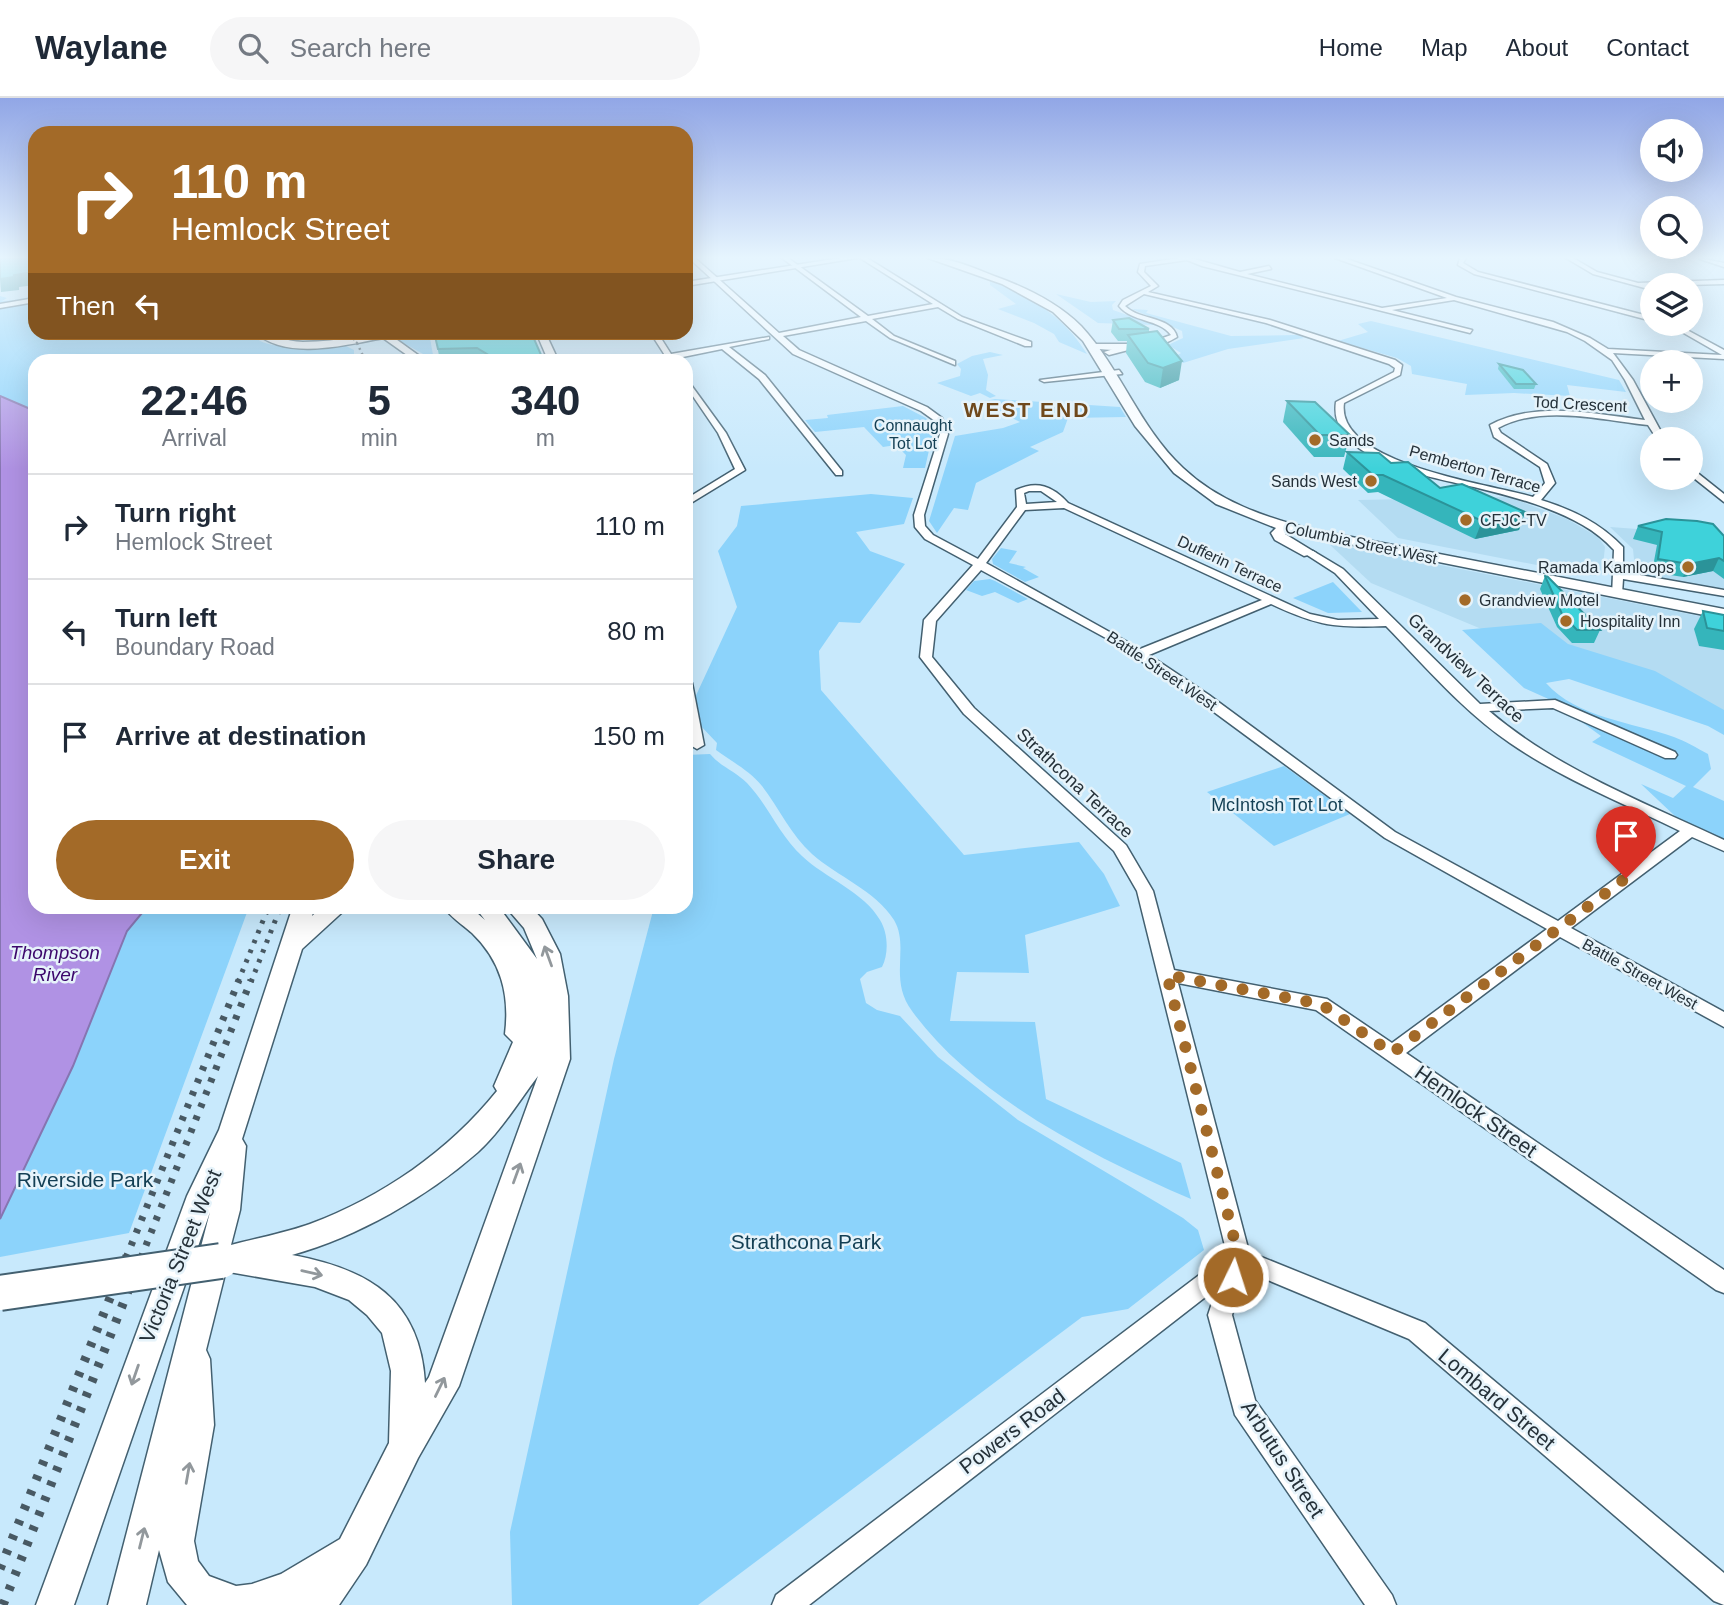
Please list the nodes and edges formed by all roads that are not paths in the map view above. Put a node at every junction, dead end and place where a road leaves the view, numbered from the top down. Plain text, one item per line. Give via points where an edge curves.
1 (771, 328) edge
2 (817, 328) edge
3 (881, 328) edge
4 (987, 328) edge
5 (1075, 328) edge
6 (1089, 328) edge
7 (1169, 328) edge
8 (1290, 328) edge
9 (1458, 328) edge
10 (1563, 328) edge
11 (1469, 331) dead end
12 (779, 335) junction
13 (1692, 336) edge
14 (767, 338) dead end
15 (267, 340) edge
16 (358, 340) edge
17 (393, 340) edge
18 (650, 340) edge
19 (1028, 344) dead end
20 (723, 346) junction
21 (1091, 346) junction
22 (1133, 346) joint
23 (1107, 349) junction
24 (1607, 351) junction
25 (412, 354) edge
26 (663, 354) edge
27 (689, 354) edge
28 (1724, 355) edge
29 (952, 363) dead end
30 (1113, 372) junction
31 (1044, 380) dead end
32 (693, 390) edge
33 (693, 406) edge
34 (1649, 423) junction
35 (1652, 427) edge
36 (839, 473) dead end
37 (735, 475) junction
38 (1703, 481) edge
39 (1035, 486) joint
40 (693, 499) edge
41 (1724, 499) edge
42 (1535, 501) junction
43 (1065, 505) junction
44 (1022, 507) junction
45 (1305, 523) junction
46 (1283, 527) junction
47 (1320, 536) junction
48 (1309, 553) junction
49 (980, 564) junction
50 (1617, 585) junction
51 (1724, 593) edge
52 (1272, 600) junction
53 (1724, 605) edge
54 (1724, 614) edge
55 (1390, 622) junction
56 (1139, 654) junction
57 (1475, 708) junction
58 (693, 722) edge
59 (697, 745) dead end
60 (1670, 755) dead end
61 (1690, 831) junction
62 (1724, 846) edge
63 (302, 914) edge
64 (329, 914) edge
65 (462, 914) edge
66 (492, 914) edge
67 (524, 914) edge
68 (1559, 929) junction
69 (292, 946) junction
70 (1167, 975) junction
71 (556, 996) junction
72 (1724, 1020) edge
73 (1392, 1053) junction
74 (510, 1077) junction
75 (500, 1106) junction
76 (233, 1130) junction
77 (1239, 1258) junction
78 (220, 1261) junction
79 (1724, 1283) edge
80 (0, 1293) edge
81 (193, 1335) junction
82 (406, 1446) junction
83 (353, 1552) junction
84 (1724, 1591) edge
85 (55, 1605) edge
86 (127, 1605) edge
87 (237, 1605) edge
88 (317, 1605) edge
89 (786, 1605) edge
90 (1382, 1605) edge

1 - 12 street, Battle Street West
2 - 12 street
3 - 29 street
4 - 19 street
5 - 21 main road, Columbia Street West
6 - 23 main road, Columbia Street West
7 - 22 street via 1175,336
8 - 42 street, Pemberton Terrace via 1399,367 1397,373 1340,402 1339,417 1354,439 1390,461
9 - 11 street
10 - 24 street
12 - 49 street, Battle Street West via 796,352 939,420 944,434 919,523 929,537
13 - 28 street
14 - 20 street
15 - 16 main road
17 - 25 main road
18 - 26 street
20 - 27 street
20 - 36 street via 762,377
21 - 23 street
21 - 30 main road, Columbia Street West
22 - 23 main road
23 - 30 main road, Columbia Street West
24 - 28 street
24 - 34 street via 1629,381
30 - 31 street
30 - 45 main road, Columbia Street West via 1160,438 1195,476 1236,499
30 - 46 main road, Columbia Street West via 1149,438 1192,485
32 - 37 street via 722,433 740,470
33 - 37 street
34 - 35 street
34 - 42 street, Tod Crescent via 1553,415 1503,419 1493,427 1497,435 1544,466 1550,484
37 - 40 street
38 - 41 street
39 - 43 street, Dufferin Terrace via 1057,495
39 - 44 street, Strathcona Terrace via 1019,492
42 - 50 street, Pemberton Terrace via 1604,533 1619,550
43 - 44 street, Dufferin Terrace
43 - 52 street, Dufferin Terrace
44 - 49 street, Strathcona Terrace
45 - 46 main road
45 - 50 main road, Columbia Street West
46 - 47 main road, Columbia Street West
46 - 48 main road via 1278,533 1284,541
47 - 48 main road via 1300,542
47 - 50 main road, Columbia Street West
48 - 55 street, Grandview Terrace via 1339,571
49 - 56 street, Battle Street West
49 - 70 street, Strathcona Terrace via 930,620 926,657 969,711 1120,848 1145,891
50 - 51 street
50 - 53 main road, Columbia Street West
50 - 54 main road, Columbia Street West
52 - 55 street, Dufferin Terrace via 1338,624
52 - 56 street
55 - 57 street, Grandview Terrace
56 - 68 street, Battle Street West via 1390,835
57 - 60 street via 1555,704
57 - 61 street, Grandview Terrace via 1530,751
58 - 59 street
61 - 62 street, Grandview Terrace
61 - 68 street
63 - 69 main road, Victoria Street West
64 - 69 main road
65 - 74 main road via 514,970 520,1023
66 - 74 main road via 530,964 536,991 533,1022
71 -> 67 main road via 548,954
68 - 72 street, Battle Street West
68 - 73 street
69 - 76 main road, Victoria Street West
70 - 73 street, Hemlock Street via 1321,1004
70 - 77 street, Strathcona Terrace
71 - 75 main road via 535,1061
82 -> 71 main road via 442,1386 557,1059
73 - 79 street, Hemlock Street
74 - 75 main road
75 - 78 main road via 468,1143 386,1203 314,1236
76 - 81 main road via 225,1210
76 -> 85 main road, Victoria Street West via 201,1196
77 - 84 street, Lombard Street via 1417,1331
77 - 89 street, Powers Road
77 - 90 street, Arbutus Street via 1220,1315 1244,1406
78 - 80 main road, bridge
78 -> 82 main road via 275,1266 340,1280 369,1295 390,1315 405,1350
86 -> 81 main road
87 -> 81 main road via 196,1590 181,1569 176,1541 197,1425
82 - 83 main road
83 - 87 main road via 298,1587 255,1604
83 - 88 main road

